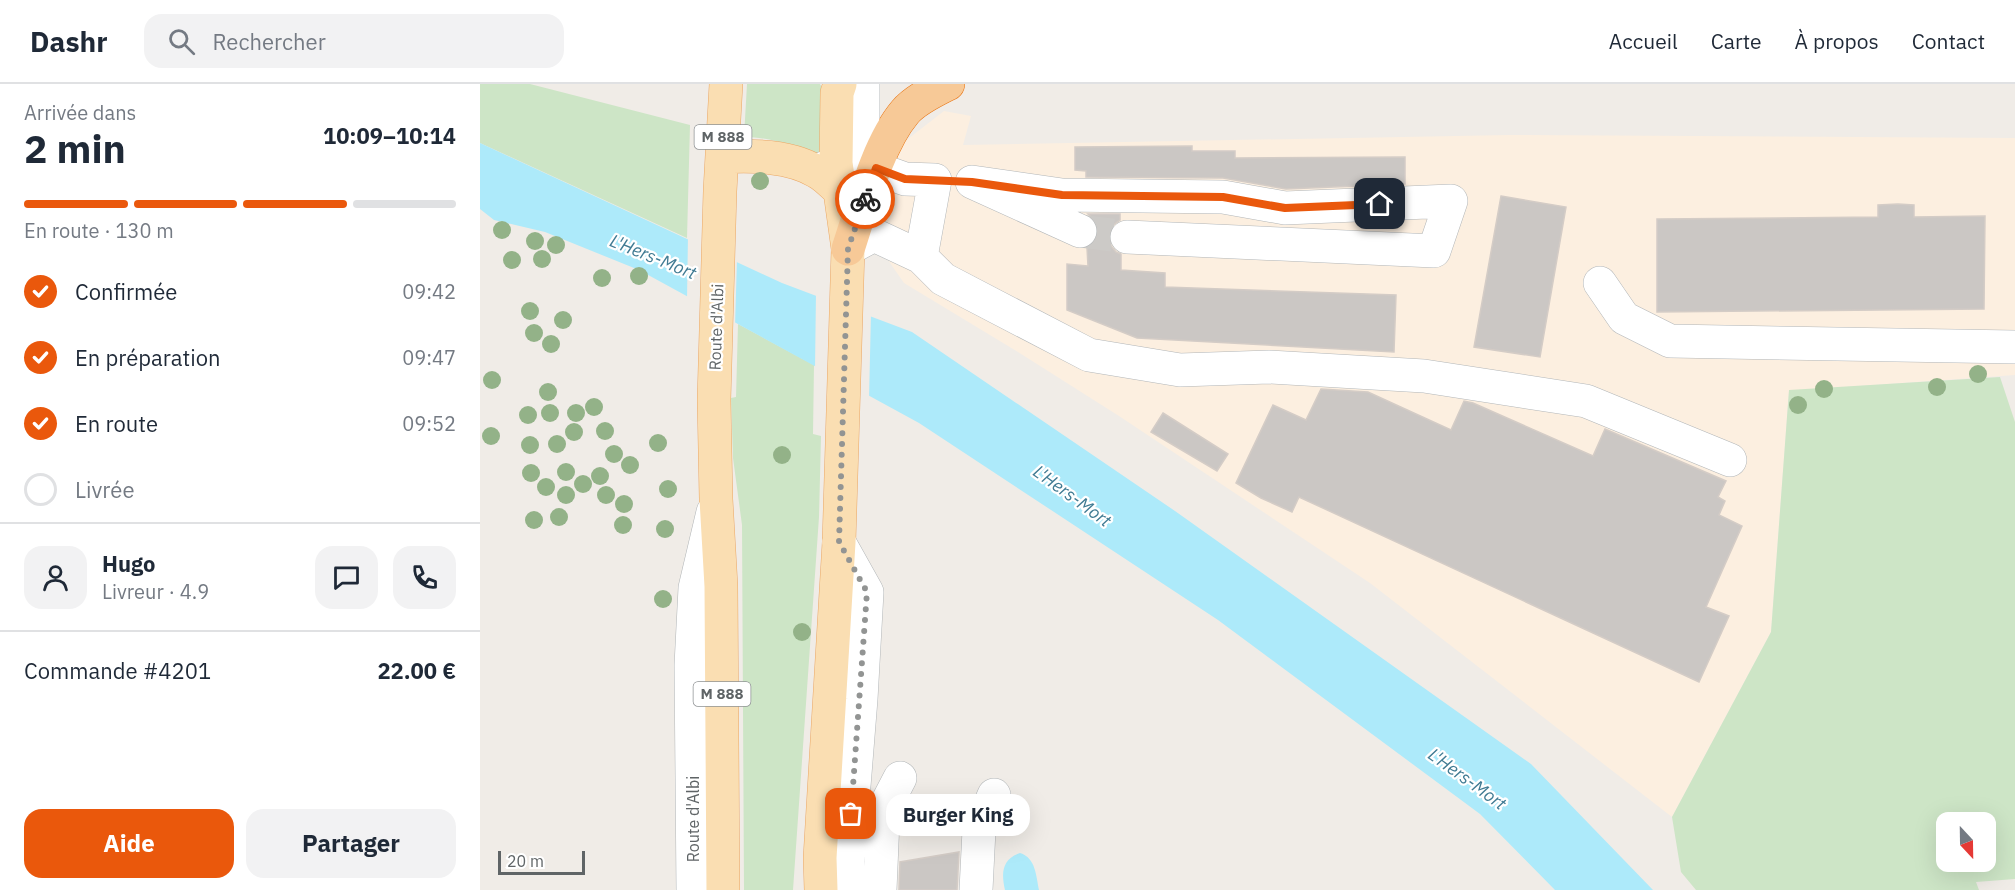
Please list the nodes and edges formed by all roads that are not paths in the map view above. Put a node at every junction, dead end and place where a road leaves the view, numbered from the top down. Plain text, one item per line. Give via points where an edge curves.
1 (726, 84) edge
2 (840, 84) edge
3 (863, 84) edge
4 (948, 84) edge
5 (722, 157) junction
6 (846, 171) junction
7 (935, 180) junction
8 (972, 182) junction
9 (1080, 231) tunnel mouth
10 (1127, 237) tunnel mouth
11 (848, 249) junction
12 (921, 257) junction
13 (1600, 283) dead end
14 (2015, 347) edge
15 (1730, 460) dead end
16 (716, 499) junction
17 (839, 542) junction
18 (900, 778) dead end
19 (994, 795) dead end
20 (693, 890) edge
21 (723, 890) edge
22 (821, 890) edge
23 (848, 890) edge
24 (880, 890) edge
25 (976, 890) edge

1 - 5 main road, Route d'Albi / M 888
2 - 6 main road via 836,126
3 - 6 lane
4 - 6 highway via 906,110 890,134
5 - 6 main road via 783,159
5 - 16 main road, Route d'Albi / M 888 via 715,384
6 - 7 lane
6 - 11 highway
6 - 11 main road
7 - 8 lane
7 - 12 lane
8 - 9 lane
8 - 10 lane via 1062,195 1223,197 1285,208 1451,201 1434,251
11 - 12 lane via 874,235
11 - 17 main road
12 - 15 lane via 943,279 1089,355 1180,370 1269,367 1424,376 1586,401
13 - 14 lane via 1624,318 1670,340
16 - 20 lane, Route d'Albi via 695,588 691,665
16 - 21 main road, Route d'Albi / M 888 via 721,586
17 - 22 main road
17 - 23 lane via 867,592
18 - 24 lane via 883,820
19 - 25 lane via 979,830

